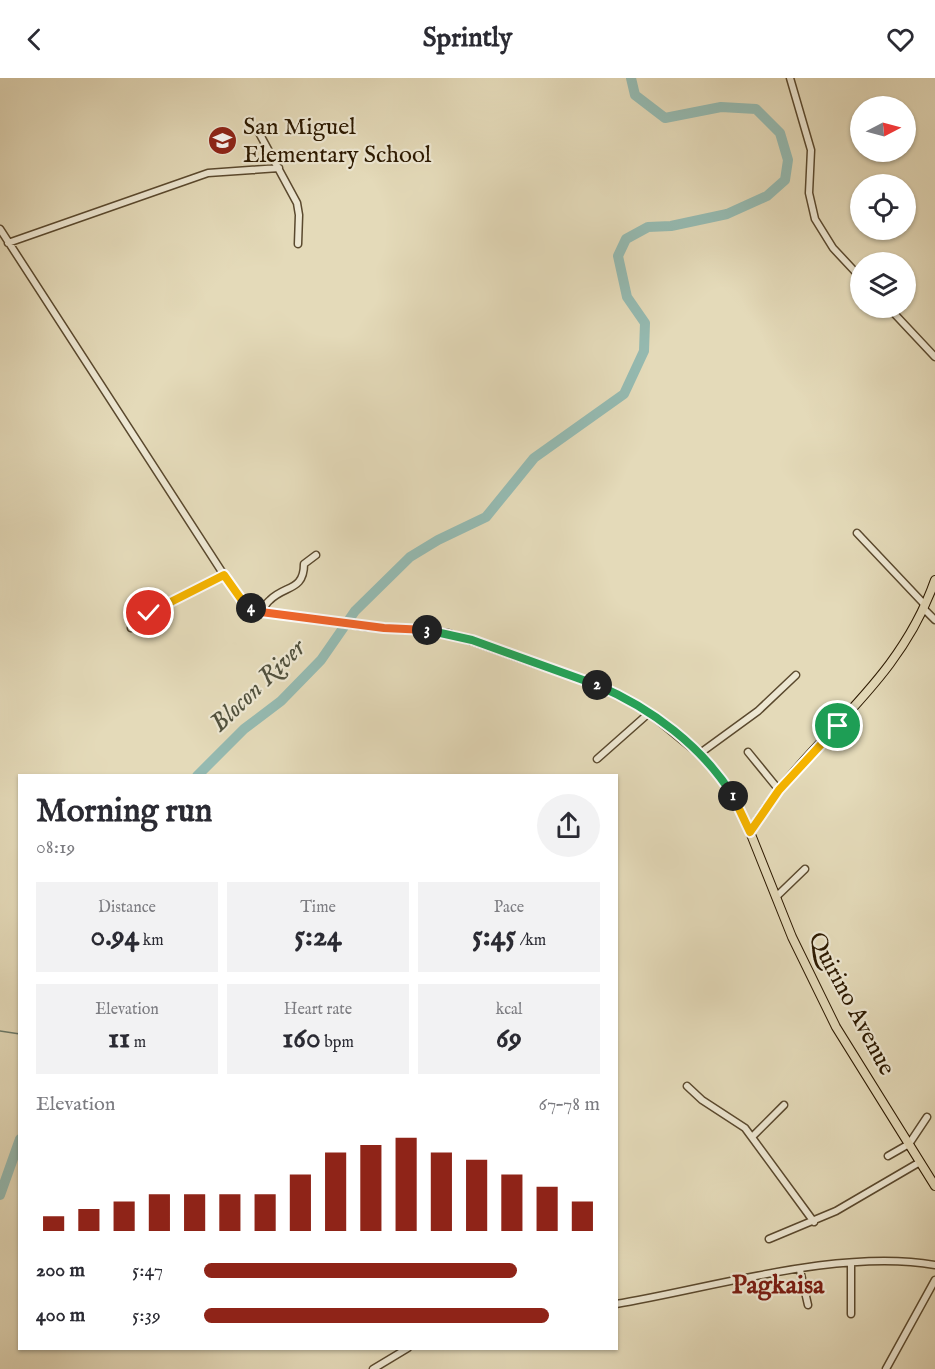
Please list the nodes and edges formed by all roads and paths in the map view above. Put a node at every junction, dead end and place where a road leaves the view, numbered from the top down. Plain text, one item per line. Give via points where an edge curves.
1 (790, 78) edge
2 (257, 129) dead end
3 (279, 168) junction
4 (0, 229) edge
5 (8, 243) junction
6 (297, 244) dead end
7 (850, 266) edge
8 (898, 318) edge
9 (935, 357) edge
10 (857, 533) dead end
11 (316, 555) dead end
12 (224, 575) junction
13 (935, 580) edge
14 (925, 607) junction
15 (261, 612) junction
16 (935, 620) edge
17 (131, 628) dead end
18 (796, 675) dead end
19 (649, 713) junction
20 (748, 752) dead end
21 (699, 754) junction
22 (597, 759) dead end
23 (779, 790) junction
24 (750, 832) junction
25 (805, 869) dead end
26 (776, 897) junction
27 (687, 1086) dead end
28 (784, 1105) dead end
29 (927, 1117) dead end
30 (752, 1137) junction
31 (909, 1144) junction
32 (888, 1156) dead end
33 (920, 1162) junction
34 (935, 1186) edge
35 (814, 1222) junction
36 (769, 1239) dead end
37 (851, 1263) junction
38 (935, 1265) edge
39 (800, 1270) junction
40 (935, 1280) edge
41 (618, 1304) edge
42 (808, 1305) dead end
43 (851, 1314) dead end
44 (405, 1350) edge
45 (373, 1369) edge
46 (886, 1369) edge

1 - 7 street via 811,150 809,193 815,219
2 - 3 street
3 - 5 street via 208,173
3 - 6 street via 297,203
4 - 5 street
5 - 12 street
8 - 9 street
10 - 14 street
11 - 15 street via 304,564 298,584 270,600
12 - 15 street via 241,599
12 - 17 street via 149,613
13 - 14 main road
14 - 16 street
14 - 23 main road via 880,680
15 - 19 street via 367,627 431,630 472,640 582,678
18 - 21 street via 758,711
19 - 21 street
19 - 22 street
20 - 23 street
21 - 24 street via 724,781
23 - 24 main road
24 - 26 main road, Quirino Avenue
25 - 26 street
26 - 31 main road, Quirino Avenue via 836,1027
27 - 30 street via 736,1120
28 - 30 street
29 - 31 street
30 - 35 street
31 - 32 street
31 - 33 main road, Quirino Avenue
33 - 34 main road, Quirino Avenue
33 - 35 street
35 - 36 street
37 - 38 street via 896,1260
37 - 39 street
37 - 43 street
39 - 41 street
39 - 42 street
40 - 46 street
44 - 45 street

